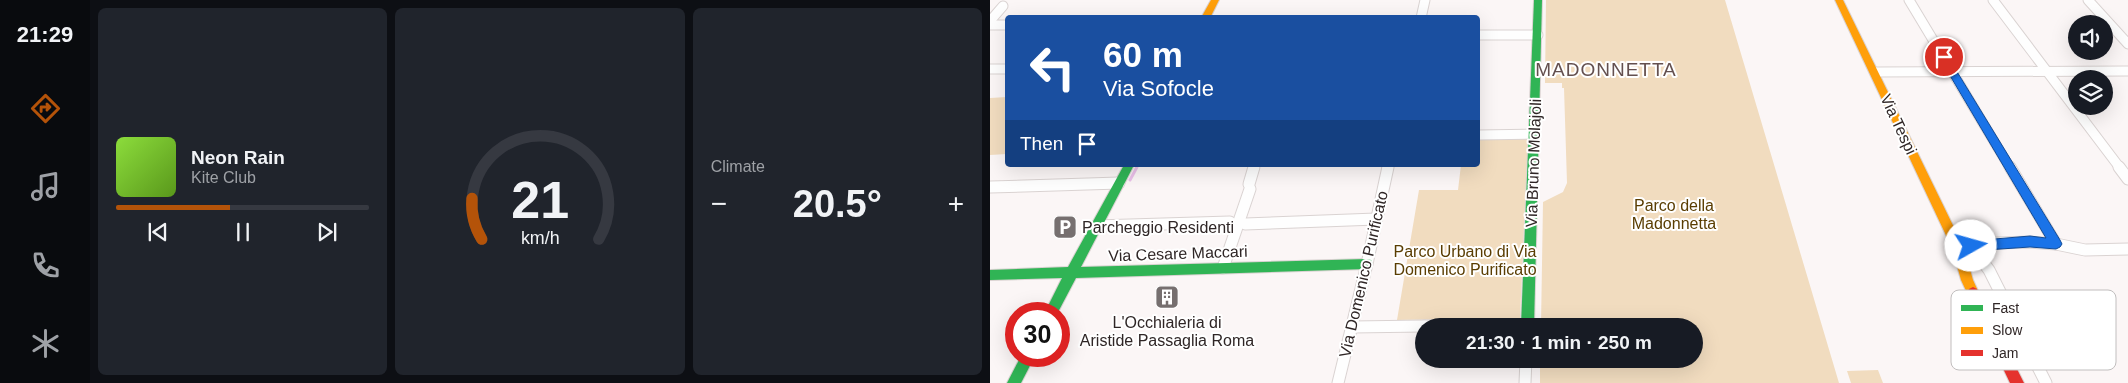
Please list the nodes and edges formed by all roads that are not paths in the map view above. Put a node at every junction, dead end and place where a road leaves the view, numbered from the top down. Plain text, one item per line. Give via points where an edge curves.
1 (1215, 0) edge
2 (1425, 0) edge
3 (1538, 0) edge
4 (1839, 0) edge
5 (1909, 0) edge
6 (1993, 0) edge
7 (2088, 0) edge
8 (1003, 6) dead end
9 (1207, 15) edge
10 (1422, 15) edge
11 (990, 20) edge
12 (990, 25) edge
13 (1005, 25) edge
14 (1480, 35) edge
15 (1538, 35) junction
16 (2128, 44) edge
17 (990, 69) edge
18 (1005, 69) edge
19 (1952, 71) junction
20 (2047, 71) junction
21 (2128, 71) edge
22 (1874, 72) junction
23 (1534, 134) junction
24 (1480, 135) edge
25 (1128, 167) edge
26 (1255, 167) edge
27 (1388, 167) edge
28 (2128, 179) edge
29 (1119, 183) junction
30 (990, 187) edge
31 (1376, 219) junction
32 (1230, 222) dead end
33 (1245, 224) dead end
34 (1096, 226) junction
35 (2056, 244) junction
36 (1971, 246) junction
37 (1958, 248) junction
38 (2128, 249) edge
39 (1367, 264) junction
40 (1223, 268) junction
41 (1072, 273) junction
42 (990, 275) edge
43 (1972, 290) edge
44 (1999, 290) edge
45 (1056, 302) edge
46 (1527, 318) edge
47 (1415, 326) edge
48 (1352, 327) junction
49 (1022, 367) edge
50 (1526, 368) edge
51 (2011, 370) edge
52 (2039, 370) edge
53 (1014, 383) edge
54 (1338, 383) edge
55 (1525, 383) edge
56 (2017, 383) edge
57 (2046, 383) edge

1 - 9 street
2 - 10 street
3 - 15 street, Via Bruno Molajoli
4 - 22 street, Via Tespi
5 - 19 street
6 - 20 street
7 - 16 street
8 - 11 street
12 - 13 street
14 - 15 street
15 - 23 street, Via Bruno Molajoli
17 - 18 street
19 - 20 street
19 - 22 street
19 - 35 street
20 - 21 street
20 - 28 street
22 - 37 street, Via Tespi
23 - 24 street
23 - 46 street, Via Bruno Molajoli
25 - 29 street
26 - 40 street
27 - 31 street, Via Domenico Purificato
29 - 30 street
29 - 34 street
31 - 33 street
31 - 39 street, Via Domenico Purificato
32 - 34 street
34 - 41 street
35 - 36 street via 2030,242
35 - 38 street via 2085,250
36 - 37 street
36 - 44 street
37 - 43 street, Via Tespi
39 - 40 street, Via Cesare Maccari
39 - 48 street, Via Domenico Purificato
40 - 41 street, Via Cesare Maccari
41 - 42 street, Via Cesare Maccari
41 - 45 street
47 - 48 street
48 - 54 street, Via Domenico Purificato
49 - 53 street
50 - 55 street
51 - 56 street, Via Tespi
52 - 57 street

